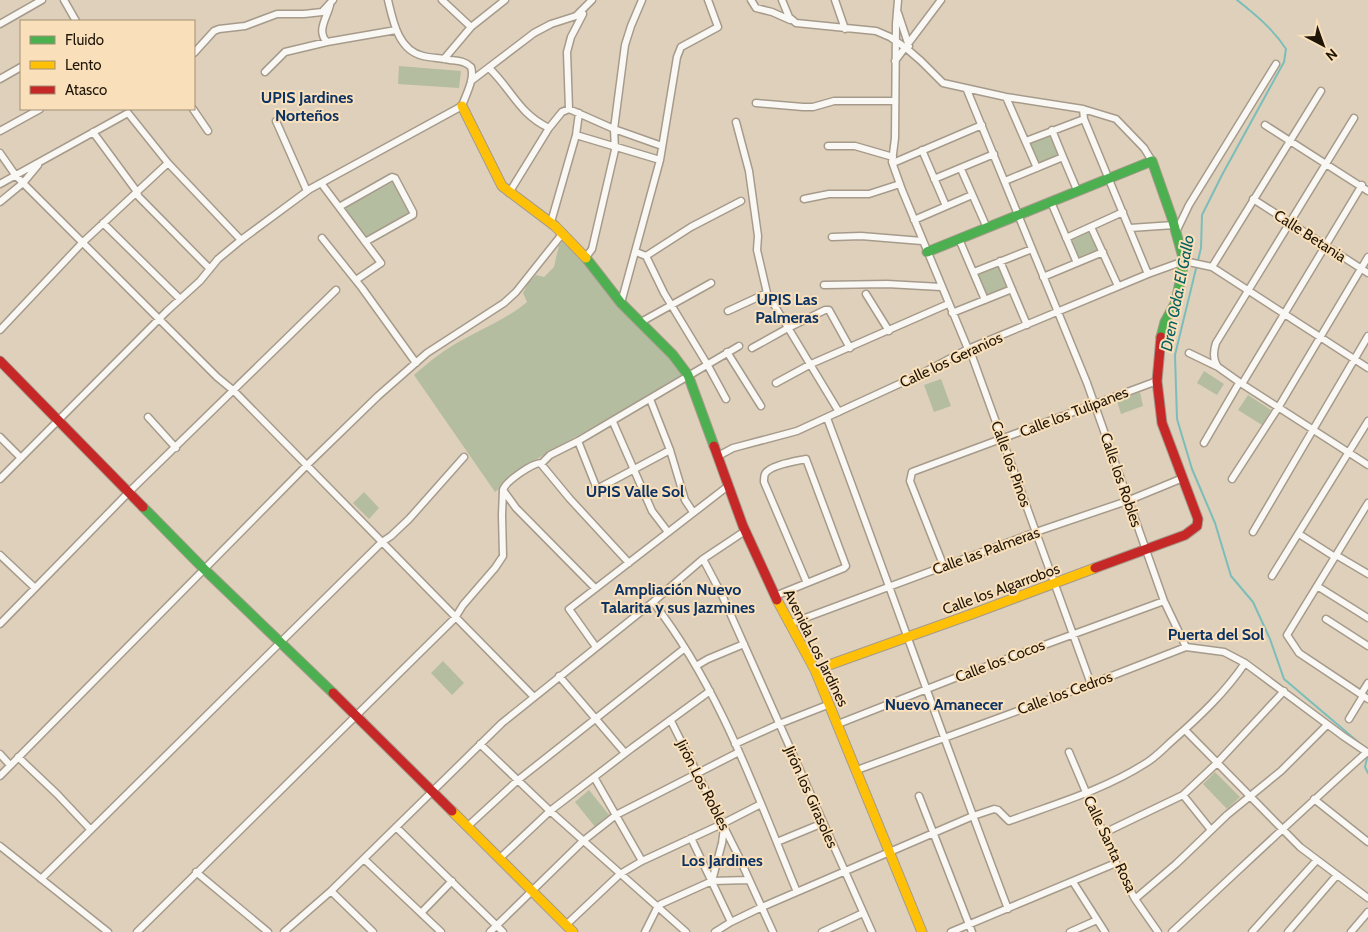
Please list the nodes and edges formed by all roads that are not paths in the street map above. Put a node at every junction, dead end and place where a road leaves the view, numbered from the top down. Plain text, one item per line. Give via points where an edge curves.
1 (42, 0) edge
2 (64, 0) edge
3 (388, 0) edge
4 (442, 0) edge
5 (503, 0) edge
6 (642, 0) edge
7 (708, 0) edge
8 (750, 0) edge
9 (782, 0) edge
10 (835, 0) edge
11 (896, 0) edge
12 (941, 0) edge
13 (591, 1) edge
14 (332, 2) edge
15 (896, 10) junction
16 (75, 20) edge
17 (792, 21) junction
18 (0, 24) edge
19 (471, 27) junction
20 (845, 29) junction
21 (396, 30) junction
22 (896, 41) junction
23 (327, 42) junction
24 (908, 46) junction
25 (195, 52) edge
26 (444, 59) junction
27 (895, 61) junction
28 (1276, 64) dead end
29 (20, 68) edge
30 (490, 68) junction
31 (265, 72) dead end
32 (0, 79) edge
33 (471, 81) junction
34 (967, 90) junction
35 (1321, 91) dead end
36 (1006, 97) junction
37 (895, 101) junction
38 (756, 104) dead end
39 (462, 106) junction
40 (569, 109) junction
41 (1082, 109) junction
42 (38, 110) edge
43 (193, 110) edge
44 (123, 112) edge
45 (579, 113) junction
46 (1354, 118) dead end
47 (1084, 119) junction
48 (276, 121) dead end
49 (736, 122) dead end
50 (982, 125) junction
51 (1265, 125) dead end
52 (549, 128) junction
53 (614, 129) junction
54 (1052, 130) junction
55 (0, 131) edge
56 (208, 131) dead end
57 (93, 132) junction
58 (576, 135) junction
59 (1026, 141) junction
60 (1290, 142) junction
61 (614, 146) junction
62 (662, 146) junction
63 (828, 146) dead end
64 (922, 150) junction
65 (0, 153) edge
66 (994, 154) junction
67 (1063, 157) junction
68 (660, 160) junction
69 (893, 160) junction
70 (1152, 161) junction
71 (40, 162) junction
72 (168, 163) junction
73 (1326, 164) junction
74 (1037, 168) junction
75 (962, 169) junction
76 (16, 176) junction
77 (1109, 178) junction
78 (934, 179) junction
79 (1005, 181) junction
80 (23, 183) junction
81 (320, 183) junction
82 (0, 184) edge
83 (900, 184) junction
84 (1362, 185) junction
85 (1077, 190) junction
86 (307, 191) junction
87 (1368, 191) edge
88 (509, 192) junction
89 (137, 193) junction
90 (972, 195) junction
91 (804, 199) dead end
92 (1253, 199) junction
93 (740, 201) dead end
94 (0, 202) edge
95 (1051, 202) junction
96 (946, 206) junction
97 (339, 207) junction
98 (1123, 212) junction
99 (1019, 215) junction
100 (914, 220) junction
101 (551, 222) junction
102 (1289, 222) junction
103 (103, 223) junction
104 (1091, 226) junction
105 (987, 228) junction
106 (1130, 228) junction
107 (1175, 228) junction
108 (563, 233) junction
109 (832, 237) dead end
110 (322, 238) dead end
111 (1066, 238) junction
112 (959, 239) junction
113 (241, 240) junction
114 (922, 240) junction
115 (366, 242) junction
116 (82, 243) junction
117 (1325, 245) junction
118 (1032, 249) junction
119 (636, 252) junction
120 (927, 252) junction
121 (1103, 252) junction
122 (646, 256) junction
123 (586, 257) junction
124 (1368, 257) edge
125 (1000, 261) junction
126 (1184, 261) junction
127 (1077, 263) junction
128 (1212, 267) junction
129 (210, 268) junction
130 (1361, 268) junction
131 (974, 272) junction
132 (1368, 273) edge
133 (1148, 274) junction
134 (1043, 277) junction
135 (356, 280) junction
136 (712, 283) dead end
137 (824, 285) dead end
138 (1118, 286) junction
139 (941, 288) junction
140 (1012, 289) junction
141 (336, 290) dead end
142 (1248, 291) junction
143 (767, 293) junction
144 (866, 294) dead end
145 (180, 299) junction
146 (985, 300) junction
147 (621, 303) junction
148 (948, 304) junction
149 (672, 305) junction
150 (728, 311) dead end
151 (1059, 312) junction
152 (952, 313) junction
153 (1284, 314) junction
154 (159, 320) junction
155 (641, 322) junction
156 (1027, 325) junction
157 (788, 328) junction
158 (0, 330) edge
159 (889, 330) junction
160 (1368, 336) edge
161 (1319, 337) junction
162 (739, 346) dead end
163 (752, 348) dead end
164 (850, 348) junction
165 (968, 349) junction
166 (727, 352) junction
167 (1189, 353) dead end
168 (972, 356) dead end
169 (1354, 359) junction
170 (0, 362) edge
171 (416, 363) junction
172 (707, 364) junction
173 (811, 364) junction
174 (1218, 367) junction
175 (1368, 368) edge
176 (688, 375) junction
177 (1157, 381) junction
178 (776, 383) dead end
179 (1240, 384) junction
180 (234, 391) junction
181 (650, 399) junction
182 (726, 399) dead end
183 (1095, 404) junction
184 (760, 406) dead end
185 (1278, 408) junction
186 (839, 412) junction
187 (148, 417) dead end
188 (827, 418) junction
189 (1368, 421) edge
190 (58, 422) junction
191 (613, 422) junction
192 (1312, 430) junction
193 (0, 437) edge
194 (1002, 439) junction
195 (578, 441) junction
196 (1204, 444) dead end
197 (176, 448) junction
198 (670, 450) junction
199 (1348, 453) junction
200 (718, 456) junction
201 (464, 457) dead end
202 (21, 458) junction
203 (542, 463) junction
204 (307, 465) junction
205 (1368, 465) edge
206 (634, 470) junction
207 (1183, 478) junction
208 (0, 479) edge
209 (1232, 479) dead end
210 (728, 486) junction
211 (503, 490) junction
212 (129, 492) junction
213 (1128, 501) junction
214 (1368, 503) edge
215 (693, 512) junction
216 (745, 531) junction
217 (668, 532) junction
218 (1036, 532) junction
219 (1253, 532) dead end
220 (1299, 534) junction
221 (382, 542) junction
222 (1144, 549) junction
223 (0, 555) edge
224 (1336, 556) junction
225 (704, 559) junction
226 (629, 563) junction
227 (944, 567) junction
228 (204, 569) junction
229 (1368, 574) edge
230 (1272, 576) dead end
231 (807, 583) junction
232 (1055, 584) junction
233 (890, 586) junction
234 (1316, 586) junction
235 (34, 588) junction
236 (595, 588) junction
237 (775, 596) junction
238 (1164, 601) junction
239 (653, 602) junction
240 (455, 618) junction
241 (1368, 618) edge
242 (1326, 620) dead end
243 (0, 624) edge
244 (789, 624) junction
245 (1073, 634) junction
246 (909, 638) junction
247 (281, 642) junction
248 (744, 644) junction
249 (1368, 646) edge
250 (596, 647) junction
251 (1186, 647) junction
252 (685, 648) junction
253 (1245, 663) junction
254 (696, 666) junction
255 (815, 670) junction
256 (559, 676) junction
257 (1368, 683) edge
258 (1091, 684) junction
259 (928, 689) junction
260 (710, 691) junction
261 (1284, 691) junction
262 (1364, 696) edge
263 (534, 697) junction
264 (830, 704) junction
265 (356, 715) junction
266 (1349, 718) dead end
267 (596, 719) junction
268 (670, 721) junction
269 (779, 724) junction
270 (838, 724) junction
271 (1327, 724) junction
272 (1185, 730) junction
273 (945, 737) junction
274 (480, 744) junction
275 (735, 744) junction
276 (739, 752) junction
277 (1069, 752) dead end
278 (1368, 752) edge
279 (626, 753) junction
280 (0, 754) edge
281 (18, 757) junction
282 (1217, 763) junction
283 (10, 765) junction
284 (857, 770) junction
285 (697, 774) junction
286 (0, 776) edge
287 (594, 777) junction
288 (518, 780) junction
289 (432, 791) junction
290 (1086, 794) junction
291 (1183, 795) junction
292 (919, 796) dead end
293 (1250, 796) junction
294 (1314, 800) junction
295 (761, 804) junction
296 (550, 811) junction
297 (616, 816) junction
298 (973, 816) junction
299 (823, 823) junction
300 (468, 826) junction
301 (723, 826) junction
302 (396, 827) junction
303 (90, 829) junction
304 (1211, 830) junction
305 (1283, 831) junction
306 (933, 833) junction
307 (1104, 833) junction
308 (691, 838) junction
309 (583, 841) junction
310 (777, 842) junction
311 (1368, 842) edge
312 (0, 846) edge
313 (890, 852) junction
314 (499, 858) junction
315 (364, 859) junction
316 (642, 860) junction
317 (1316, 861) junction
318 (1116, 863) junction
319 (844, 871) junction
320 (196, 872) junction
321 (620, 874) junction
322 (1337, 875) junction
323 (41, 879) junction
324 (748, 880) junction
325 (452, 881) junction
326 (712, 881) junction
327 (1073, 882) junction
328 (331, 891) junction
329 (531, 892) junction
330 (797, 892) junction
331 (1368, 898) edge
332 (1135, 899) junction
333 (658, 906) junction
334 (762, 908) junction
335 (1008, 909) junction
336 (1368, 912) edge
337 (421, 913) junction
338 (863, 913) junction
339 (1097, 920) junction
340 (730, 922) junction
341 (566, 925) junction
342 (969, 925) junction
343 (497, 926) junction
344 (105, 931) edge
345 (716, 931) edge
346 (137, 932) edge
347 (268, 932) edge
348 (284, 932) edge
349 (373, 932) edge
350 (441, 932) edge
351 (490, 932) edge
352 (503, 932) edge
353 (573, 932) edge
354 (645, 932) edge
355 (686, 932) edge
356 (773, 932) edge
357 (822, 932) edge
358 (872, 932) edge
359 (922, 932) edge
360 (951, 932) edge
361 (972, 932) edge
362 (1070, 932) edge
363 (1105, 932) edge
364 (1158, 932) edge
365 (1172, 932) edge
366 (1252, 932) edge
367 (1288, 932) edge
368 (1351, 932) edge

1 - 18 street
2 - 16 street
3 - 21 street
4 - 19 street
5 - 19 street
6 - 53 street via 625,45
7 - 62 street via 718,27 681,47 673,72
8 - 17 street via 756,8
9 - 17 street
10 - 20 street
11 - 15 street
12 - 24 street
13 - 30 street via 576,16 534,33
13 - 40 street via 580,17 568,46
14 - 23 street via 321,29
14 - 25 street via 322,12 277,14 244,26 219,29
15 - 22 street
15 - 24 street
17 - 20 street
19 - 26 street
20 - 22 street via 876,31
21 - 23 street
21 - 26 street via 401,40 417,54
22 - 24 street
22 - 27 street
23 - 31 street via 285,52
24 - 27 street
24 - 34 street via 943,83
26 - 33 street via 468,64 472,71
27 - 37 street
28 - 107 street
29 - 32 street
30 - 33 street
30 - 52 street via 521,108
33 - 39 street
34 - 36 street
34 - 50 street, Calle los Robles
35 - 60 street
36 - 41 street
36 - 59 street
37 - 38 street via 834,101 813,107
37 - 69 street
39 - 81 street
39 - 88 street, Avenida Los Jardines via 497,177
40 - 45 street
40 - 52 street via 562,112
41 - 47 street
41 - 70 street via 1116,119
42 - 55 street
43 - 56 street
44 - 57 street
44 - 72 street via 128,112
45 - 53 street
45 - 58 street
46 - 73 street
47 - 54 street
47 - 77 street
48 - 86 street
49 - 143 street via 749,171 757,250
50 - 64 street
50 - 66 street, Calle los Robles
51 - 60 street
52 - 88 street
53 - 61 street
53 - 62 street
54 - 59 street
54 - 67 street
57 - 71 street
57 - 89 street
58 - 61 street
58 - 101 street
59 - 74 street
60 - 73 street
60 - 92 street
61 - 68 street
61 - 123 street via 592,249
62 - 68 street
63 - 69 street via 855,146
64 - 69 street
64 - 78 street
65 - 76 street
66 - 75 street
66 - 79 street, Calle los Robles
67 - 74 street
67 - 85 street
68 - 119 street
69 - 83 street
70 - 77 street
70 - 107 street
71 - 76 street
71 - 80 street
72 - 89 street
72 - 113 street
73 - 84 street
73 - 102 street
74 - 79 street
75 - 78 street
75 - 90 street
76 - 80 street
76 - 82 street
77 - 85 street
77 - 98 street
78 - 96 street
79 - 99 street, Calle los Robles
80 - 94 street
80 - 116 street
81 - 86 street
81 - 97 street
83 - 91 street via 869,194 829,194
83 - 100 street
84 - 87 street
84 - 117 street
85 - 95 street
86 - 113 street
88 - 101 street, Avenida Los Jardines
89 - 103 street
89 - 129 street
90 - 96 street
90 - 105 street
92 - 102 street, Calle Betania
92 - 128 street
93 - 122 street
95 - 99 street
95 - 111 street
96 - 100 street
97 - 115 street
97 - 115 street via 395,178 413,214
98 - 104 street
98 - 106 street
99 - 105 street
99 - 118 street, Calle los Robles
100 - 114 street
101 - 108 street, Avenida Los Jardines
102 - 117 street, Calle Betania
102 - 142 street
103 - 116 street
103 - 145 street
104 - 111 street
104 - 121 street
105 - 112 street
106 - 107 street
106 - 133 street
107 - 126 street
108 - 123 street, Avenida Los Jardines
108 - 171 street via 510,298
109 - 114 street
110 - 135 street
111 - 127 street
112 - 120 street
112 - 131 street
113 - 129 street
114 - 120 street
115 - 135 street via 381,263
116 - 154 street
116 - 158 street
117 - 130 street, Calle Betania
117 - 153 street
118 - 125 street
118 - 134 street, Calle los Robles
119 - 122 street
119 - 147 street
120 - 139 street
121 - 127 street
121 - 138 street
122 - 149 street
123 - 147 street, Avenida Los Jardines
124 - 130 street
125 - 131 street
125 - 140 street
126 - 128 street
126 - 133 street, Calle los Geranios
126 - 177 street via 1176,302 1160,340
127 - 134 street
128 - 142 street
129 - 145 street
130 - 132 street, Calle Betania
130 - 161 street
131 - 146 street
133 - 138 street, Calle los Geranios
134 - 151 street, Calle los Robles
135 - 171 street
136 - 149 street
137 - 139 street via 887,284
138 - 151 street, Calle los Geranios
139 - 148 street
140 - 146 street
140 - 156 street
141 - 180 street
142 - 153 street
142 - 174 street via 1216,344 1214,355
143 - 150 street
143 - 157 street
144 - 159 street
145 - 154 street
146 - 152 street
147 - 155 street, Avenida Los Jardines
148 - 152 street
148 - 159 street
149 - 155 street
149 - 172 street
151 - 156 street, Calle los Geranios
151 - 183 street, Calle los Robles
152 - 165 street
153 - 161 street
153 - 179 street
154 - 180 street
154 - 190 street
155 - 176 street, Avenida Los Jardines via 674,355
156 - 165 street, Calle los Geranios
157 - 163 street
157 - 164 street via 828,310
157 - 173 street
159 - 164 street
160 - 169 street
161 - 169 street
161 - 185 street
162 - 166 street
164 - 173 street
165 - 186 street, Calle los Geranios
166 - 172 street
166 - 184 street
167 - 174 street
168 - 194 street, Calle los Pinos
169 - 175 street
169 - 192 street
170 - 190 street
171 - 204 street
172 - 176 street
172 - 182 street
173 - 178 street
173 - 186 street
174 - 179 street
176 - 181 street
176 - 200 street, Avenida Los Jardines
177 - 183 street, Calle los Tulipanes
177 - 207 street via 1162,423
179 - 185 street
179 - 196 street
180 - 197 street
180 - 204 street
181 - 191 street
181 - 198 street
183 - 194 street, Calle los Tulipanes
183 - 213 street, Calle los Robles
185 - 192 street
185 - 209 street
186 - 188 street, Calle los Geranios
187 - 197 street
188 - 200 street, Calle los Geranios via 797,431 732,448
188 - 233 street
189 - 199 street
190 - 202 street
190 - 212 street
191 - 195 street
191 - 206 street
192 - 199 street
192 - 219 street
193 - 202 street
194 - 218 street, Calle los Pinos
194 - 227 street, Calle los Tulipanes via 912,472 910,478
195 - 203 street via 550,455
195 - 206 street via 597,490
197 - 212 street
198 - 206 street
198 - 215 street via 685,500
199 - 205 street
199 - 220 street
200 - 210 street, Avenida Los Jardines
201 - 221 street via 409,519
202 - 208 street
203 - 211 street via 529,466
203 - 226 street via 570,499
204 - 221 street
204 - 228 street
206 - 217 street via 652,512
207 - 213 street, Calle las Palmeras
207 - 222 street, Calle los Algarrobos via 1198,519 1197,526 1188,534
210 - 215 street
210 - 216 street, Avenida Los Jardines
211 - 236 street via 516,508
211 - 240 street via 503,556
212 - 228 street
212 - 235 street
213 - 218 street, Calle las Palmeras
213 - 222 street, Calle los Robles
214 - 224 street
215 - 217 street
216 - 225 street
216 - 237 street, Avenida Los Jardines
217 - 226 street
218 - 227 street, Calle las Palmeras
218 - 232 street, Calle los Pinos
220 - 224 street
220 - 230 street
221 - 240 street
221 - 247 street
222 - 232 street, Calle los Algarrobos
222 - 238 street, Calle los Robles
223 - 235 street
224 - 229 street
224 - 234 street
225 - 239 street
225 - 248 street, Jirón los Girasoles
226 - 236 street
227 - 233 street, Calle las Palmeras
228 - 247 street
228 - 281 street
231 - 231 street via 846,566 806,459 768,470 764,482
231 - 237 street
232 - 245 street, Calle los Pinos
232 - 246 street, Calle los Algarrobos
233 - 244 street, Calle las Palmeras
233 - 246 street
234 - 241 street
234 - 262 street via 1287,636 1299,652
235 - 243 street
236 - 250 street via 569,609
237 - 244 street, Avenida Los Jardines
238 - 245 street, Calle los Cocos
238 - 251 street, Calle los Robles
239 - 250 street
239 - 252 street
240 - 263 street
240 - 265 street
242 - 249 street
244 - 255 street, Avenida Los Jardines
245 - 258 street, Calle los Pinos
245 - 259 street, Calle los Cocos
246 - 255 street, Calle los Algarrobos
246 - 259 street
247 - 265 street
247 - 303 street
248 - 254 street
248 - 269 street, Jirón los Girasoles
250 - 256 street
251 - 253 street, Calle los Cedros via 1224,652
251 - 258 street, Calle los Cedros
252 - 254 street
252 - 267 street
253 - 261 street, Calle los Cedros
253 - 272 street via 1222,694
254 - 260 street
255 - 264 street, Avenida Los Jardines
256 - 263 street
256 - 267 street
257 - 262 street
258 - 273 street, Calle los Cedros
259 - 270 street, Calle los Cocos
259 - 273 street
260 - 268 street
260 - 275 street
261 - 271 street, Calle los Cedros
261 - 282 street
262 - 266 street
263 - 274 street
264 - 269 street
264 - 270 street, Avenida Los Jardines
265 - 289 street
265 - 320 street
267 - 279 street
267 - 288 street
268 - 279 street
268 - 285 street, Jirón Los Robles
269 - 275 street
269 - 299 street, Jirón los Girasoles
270 - 284 street, Avenida Los Jardines
271 - 278 street, Calle los Cedros
271 - 293 street via 1281,771
272 - 282 street
272 - 290 street via 1147,763
273 - 284 street, Calle los Cedros
273 - 298 street
274 - 288 street
274 - 289 street
275 - 276 street
276 - 285 street
276 - 295 street
277 - 290 street, Calle Santa Rosa
278 - 294 street
279 - 287 street
280 - 283 street
281 - 283 street
281 - 303 street
282 - 291 street
282 - 293 street
283 - 286 street
284 - 313 street, Avenida Los Jardines
285 - 297 street
285 - 301 street, Jirón Los Robles
287 - 296 street
287 - 297 street
288 - 296 street
288 - 300 street
289 - 300 street
289 - 302 street
290 - 298 street via 1009,820 994,809
290 - 307 street, Calle Santa Rosa
291 - 304 street
291 - 307 street
292 - 306 street
293 - 304 street
293 - 305 street
294 - 305 street
294 - 311 street
295 - 301 street
295 - 310 street
296 - 309 street
296 - 314 street
297 - 309 street
297 - 316 street
298 - 306 street
298 - 335 street
299 - 310 street
299 - 319 street, Jirón los Girasoles
300 - 314 street
301 - 308 street
301 - 324 street, Jirón Los Robles
301 - 326 street
302 - 315 street
302 - 325 street
303 - 323 street
304 - 332 street
305 - 317 street
305 - 365 street
306 - 313 street
306 - 342 street
307 - 318 street, Calle Santa Rosa
308 - 316 street
308 - 326 street
309 - 321 street
309 - 329 street
310 - 330 street
312 - 323 street
313 - 319 street
313 - 359 street, Avenida Los Jardines
314 - 329 street
315 - 328 street
315 - 337 street
316 - 321 street
317 - 322 street
317 - 366 street
318 - 327 street
318 - 332 street, Calle Santa Rosa
319 - 330 street
319 - 338 street, Jirón los Girasoles
320 - 346 street
320 - 347 street
321 - 333 street
321 - 341 street
322 - 331 street
322 - 367 street
323 - 344 street
324 - 326 street
324 - 334 street, Jirón Los Robles
325 - 337 street
325 - 343 street
326 - 333 street
326 - 340 street
327 - 335 street
327 - 339 street
328 - 348 street
328 - 349 street
329 - 341 street
329 - 343 street
330 - 334 street
332 - 364 street, Calle Santa Rosa
333 - 354 street
333 - 355 street
334 - 340 street
334 - 356 street, Jirón Los Robles
335 - 342 street
336 - 368 street
337 - 350 street
338 - 357 street
338 - 358 street, Jirón los Girasoles
339 - 362 street
339 - 363 street
340 - 345 street
341 - 353 street
342 - 360 street
342 - 361 street
343 - 351 street
343 - 352 street

